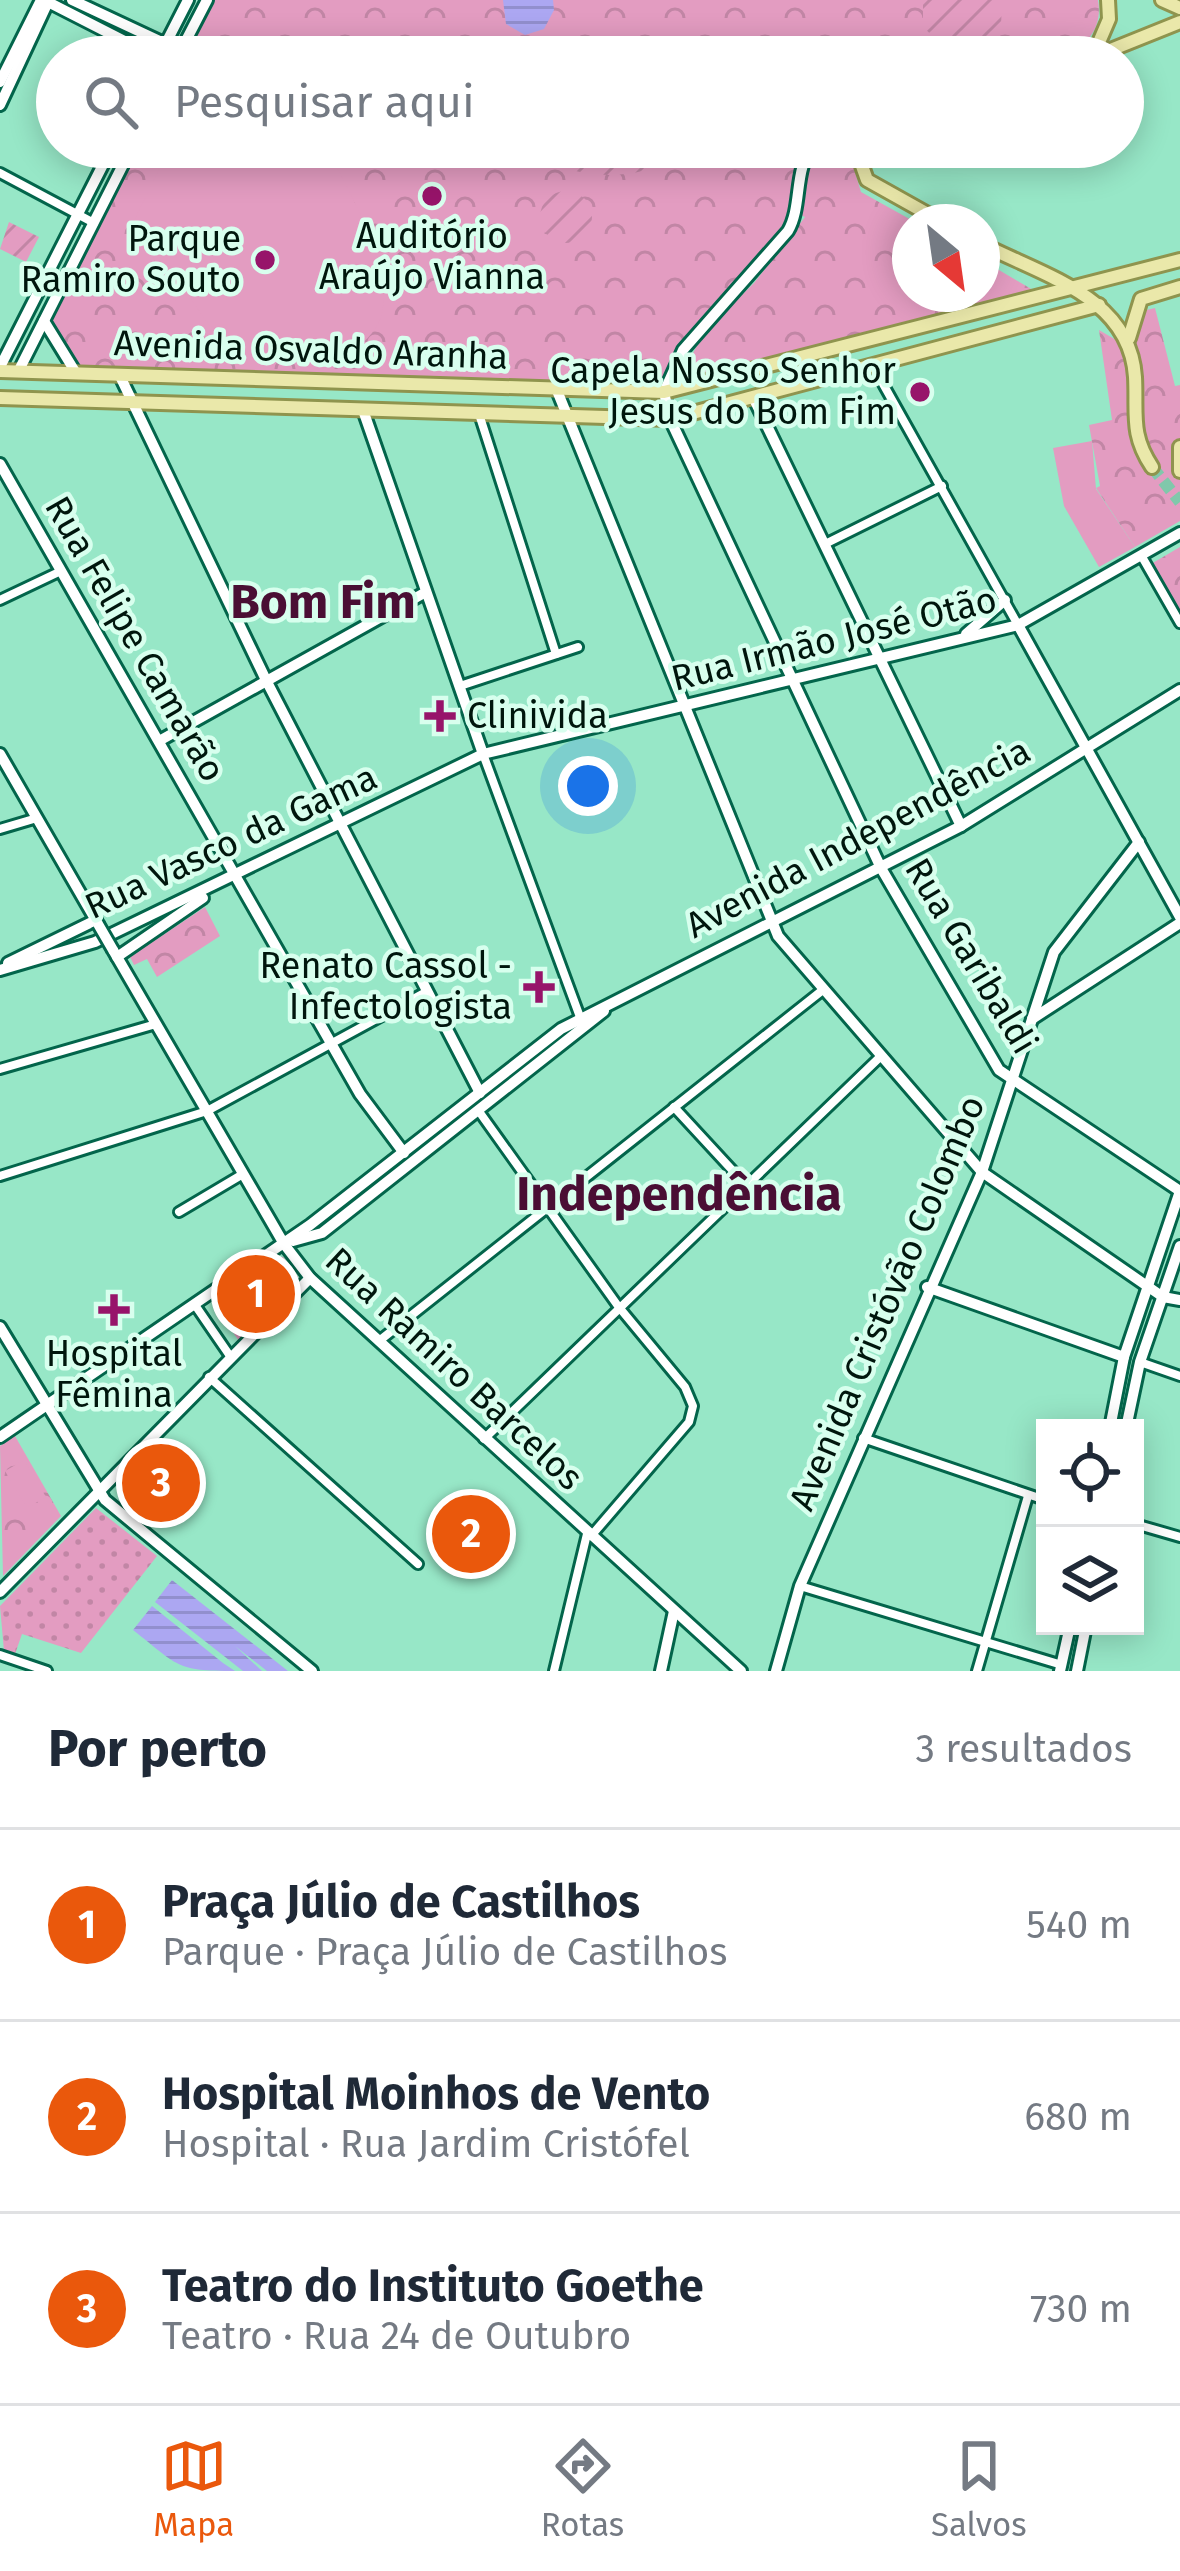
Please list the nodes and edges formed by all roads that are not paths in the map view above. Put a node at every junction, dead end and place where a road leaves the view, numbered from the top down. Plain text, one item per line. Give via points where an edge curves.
1 (72, 0) edge
2 (188, 0) edge
3 (207, 0) edge
4 (1111, 0) edge
5 (1162, 0) edge
6 (47, 1) edge
7 (1180, 8) edge
8 (1180, 22) edge
9 (105, 24) junction
10 (129, 36) edge
11 (171, 36) edge
12 (188, 36) edge
13 (1105, 36) edge
14 (1144, 36) edge
15 (0, 82) edge
16 (0, 104) edge
17 (101, 168) edge
18 (122, 168) edge
19 (802, 168) edge
20 (863, 168) edge
21 (0, 173) edge
22 (910, 204) edge
23 (78, 214) junction
24 (94, 223) junction
25 (1000, 253) edge
26 (1180, 260) edge
27 (1034, 271) junction
28 (1066, 287) junction
29 (1180, 287) edge
30 (1045, 293) junction
31 (1099, 305) junction
32 (44, 321) junction
33 (17, 332) junction
34 (1129, 338) junction
35 (33, 342) junction
36 (873, 365) junction
37 (0, 369) edge
38 (18, 372) junction
39 (76, 373) junction
40 (119, 374) junction
41 (556, 388) junction
42 (664, 392) junction
43 (753, 397) junction
44 (0, 398) edge
45 (131, 403) junction
46 (363, 410) junction
47 (478, 413) junction
48 (568, 416) junction
49 (670, 419) junction
50 (1180, 447) edge
51 (0, 464) edge
52 (1152, 466) tunnel mouth
53 (1180, 472) edge
54 (942, 487) junction
55 (1180, 532) edge
56 (824, 544) junction
57 (1141, 555) junction
58 (62, 571) junction
59 (426, 592) junction
60 (0, 600) edge
61 (1005, 600) junction
62 (1180, 623) edge
63 (1018, 625) junction
64 (963, 636) junction
65 (578, 647) dead end
66 (556, 654) junction
67 (880, 659) junction
68 (266, 680) junction
69 (792, 680) junction
70 (460, 686) junction
71 (1180, 689) edge
72 (684, 708) junction
73 (159, 740) junction
74 (1087, 748) junction
75 (0, 754) edge
76 (483, 754) junction
77 (37, 818) junction
78 (340, 825) junction
79 (961, 826) junction
80 (0, 829) edge
81 (1139, 842) junction
82 (881, 868) junction
83 (237, 877) junction
84 (218, 886) junction
85 (1180, 920) edge
86 (97, 922) junction
87 (771, 922) junction
88 (115, 954) junction
89 (0, 969) edge
90 (824, 988) junction
91 (426, 992) junction
92 (623, 996) junction
93 (580, 1017) junction
94 (1032, 1019) junction
95 (156, 1024) junction
96 (331, 1044) junction
97 (881, 1055) junction
98 (0, 1069) edge
99 (1012, 1081) junction
100 (480, 1093) junction
101 (674, 1107) junction
102 (478, 1110) junction
103 (207, 1112) junction
104 (404, 1153) junction
105 (982, 1172) junction
106 (243, 1174) junction
107 (0, 1175) edge
108 (745, 1184) junction
109 (1180, 1191) edge
110 (547, 1207) junction
111 (178, 1212) dead end
112 (284, 1244) junction
113 (1180, 1246) edge
114 (272, 1252) junction
115 (305, 1282) junction
116 (1147, 1284) junction
117 (927, 1287) junction
118 (1163, 1297) junction
119 (1180, 1300) edge
120 (195, 1305) junction
121 (618, 1306) junction
122 (0, 1327) edge
123 (379, 1341) junction
124 (230, 1356) junction
125 (1124, 1357) junction
126 (1139, 1362) junction
127 (1180, 1376) edge
128 (209, 1377) junction
129 (46, 1407) junction
130 (1112, 1419) edge
131 (1128, 1419) edge
132 (0, 1437) edge
133 (862, 1438) junction
134 (483, 1440) junction
135 (98, 1492) junction
136 (1028, 1496) junction
137 (1036, 1498) edge
138 (1144, 1526) edge
139 (1180, 1537) edge
140 (589, 1539) junction
141 (418, 1564) dead end
142 (800, 1586) junction
143 (0, 1592) edge
144 (679, 1615) junction
145 (1068, 1635) edge
146 (1084, 1635) edge
147 (987, 1641) junction
148 (0, 1655) edge
149 (1061, 1668) edge
150 (47, 1671) edge
151 (312, 1671) edge
152 (554, 1671) edge
153 (661, 1671) edge
154 (741, 1671) edge
155 (776, 1671) edge
156 (977, 1671) edge
157 (1077, 1671) edge

1 - 9 street
2 - 11 street
3 - 12 street
4 - 13 main road
5 - 7 main road
6 - 9 street
6 - 15 street
6 - 16 street
8 - 14 main road
9 - 10 street
17 - 23 street
18 - 24 street
19 - 42 street via 798,214 788,231 699,327
20 - 22 main road via 867,180
21 - 23 street
23 - 24 street
23 - 33 street
24 - 32 street
25 - 27 main road
26 - 28 main road, Avenida Osvaldo Aranha
27 - 28 main road
27 - 30 main road
28 - 30 main road, Avenida Osvaldo Aranha
28 - 31 main road
29 - 34 main road via 1141,299
30 - 42 main road, Avenida Osvaldo Aranha
31 - 34 main road
31 - 36 main road, Avenida Osvaldo Aranha
32 - 35 street
32 - 39 street
33 - 35 street
33 - 37 street
34 - 52 main road via 1132,424
35 - 38 street
36 - 43 main road, Avenida Osvaldo Aranha
36 - 54 street
37 - 38 main road, Avenida Osvaldo Aranha
38 - 39 main road, Avenida Osvaldo Aranha
39 - 40 main road, Avenida Osvaldo Aranha
40 - 41 main road, Avenida Osvaldo Aranha
40 - 45 street
41 - 42 main road, Avenida Osvaldo Aranha
41 - 48 street
42 - 49 street, Rua Garibaldi
43 - 49 main road, Avenida Osvaldo Aranha
43 - 56 street
44 - 45 main road, Avenida Osvaldo Aranha
45 - 46 main road, Avenida Osvaldo Aranha
45 - 68 street
46 - 47 main road, Avenida Osvaldo Aranha
46 - 59 street
47 - 48 main road, Avenida Osvaldo Aranha
47 - 66 street
48 - 49 main road, Avenida Osvaldo Aranha
48 - 72 street
49 - 69 street, Rua Garibaldi
50 - 53 main road
51 - 58 street, Rua Felipe Camarão
54 - 56 street
54 - 61 street
55 - 57 street, Rua Irmão José Otão
56 - 67 street
57 - 62 street
57 - 63 street, Rua Irmão José Otão
58 - 60 street
58 - 73 street, Rua Felipe Camarão
59 - 68 street
59 - 70 street
61 - 63 street
61 - 64 street
63 - 64 street, Rua Irmão José Otão
63 - 74 street
64 - 67 street, Rua Irmão José Otão
65 - 66 street
66 - 70 street
67 - 69 street, Rua Irmão José Otão
67 - 79 street
68 - 73 street
68 - 78 street
69 - 72 street, Rua Irmão José Otão
69 - 82 street, Rua Garibaldi
70 - 76 street
71 - 74 street, Avenida Independência
72 - 76 street, Rua Irmão José Otão
72 - 87 street
73 - 83 street, Rua Felipe Camarão
74 - 79 street, Avenida Independência
74 - 81 street
75 - 77 street, Rua Ramiro Barcelos
76 - 78 street, Rua Vasco da Gama
76 - 93 street
77 - 80 street
77 - 86 street, Rua Ramiro Barcelos
78 - 83 street, Rua Vasco da Gama
78 - 91 street
79 - 82 street, Avenida Independência
81 - 85 street
81 - 94 street, Avenida Cristóvão Colombo via 1054,952
82 - 87 street, Avenida Independência
82 - 99 street, Rua Garibaldi
83 - 84 street, Rua Vasco da Gama
83 - 96 street, Rua Felipe Camarão
84 - 88 street
84 - 89 street, Rua Vasco da Gama via 95,942
85 - 94 street
86 - 88 street, Rua Ramiro Barcelos, bridge
86 - 89 street
87 - 90 street
87 - 92 street, Avenida Independência
88 - 95 street, Rua Ramiro Barcelos
90 - 97 street
90 - 101 street
91 - 96 street
91 - 100 street
92 - 93 street, Avenida Independência
92 - 102 street, Avenida Independência
93 - 100 street, Avenida Independência
94 - 99 street, Avenida Cristóvão Colombo
95 - 98 street
95 - 103 street, Rua Ramiro Barcelos
96 - 103 street
96 - 104 street, Rua Felipe Camarão
97 - 105 street
97 - 108 street
99 - 105 street, Avenida Cristóvão Colombo
99 - 109 street, Rua Garibaldi
100 - 104 street, Avenida Independência
101 - 108 street
101 - 110 street
102 - 110 street
102 - 112 street, Avenida Independência via 322,1233
103 - 106 street, Rua Ramiro Barcelos
103 - 107 street
104 - 112 street, Avenida Independência
105 - 116 street
105 - 117 street, Avenida Cristóvão Colombo
106 - 111 street
106 - 112 street, Rua Ramiro Barcelos
108 - 121 street
109 - 116 street
110 - 121 street
110 - 123 street
112 - 114 street, Avenida Independência
112 - 115 street, Rua Ramiro Barcelos
113 - 118 street
114 - 115 street, Rua Ramiro Barcelos via 286,1255
114 - 120 street, Avenida Independência
115 - 123 street, Rua Ramiro Barcelos
115 - 124 street
116 - 118 street
116 - 125 street
117 - 125 street
117 - 133 street, Avenida Cristóvão Colombo
118 - 119 street
118 - 126 street
120 - 124 street
120 - 129 street, Avenida Independência
121 - 134 street
121 - 140 street via 693,1406 689,1422
122 - 129 street
123 - 134 street, Rua Ramiro Barcelos
124 - 128 street
125 - 130 street
126 - 127 street
126 - 131 street
128 - 135 street
128 - 141 street
129 - 132 street, Avenida Independência
129 - 135 street
133 - 136 street
133 - 142 street, Avenida Cristóvão Colombo
134 - 140 street, Rua Ramiro Barcelos
135 - 143 street
135 - 151 street
136 - 137 street
136 - 147 street
138 - 139 street
140 - 144 street, Rua Ramiro Barcelos
140 - 152 street
142 - 147 street
142 - 155 street, Avenida Cristóvão Colombo
144 - 153 street
144 - 154 street, Rua Ramiro Barcelos
145 - 149 street
146 - 157 street
147 - 149 street
147 - 156 street
148 - 150 street

